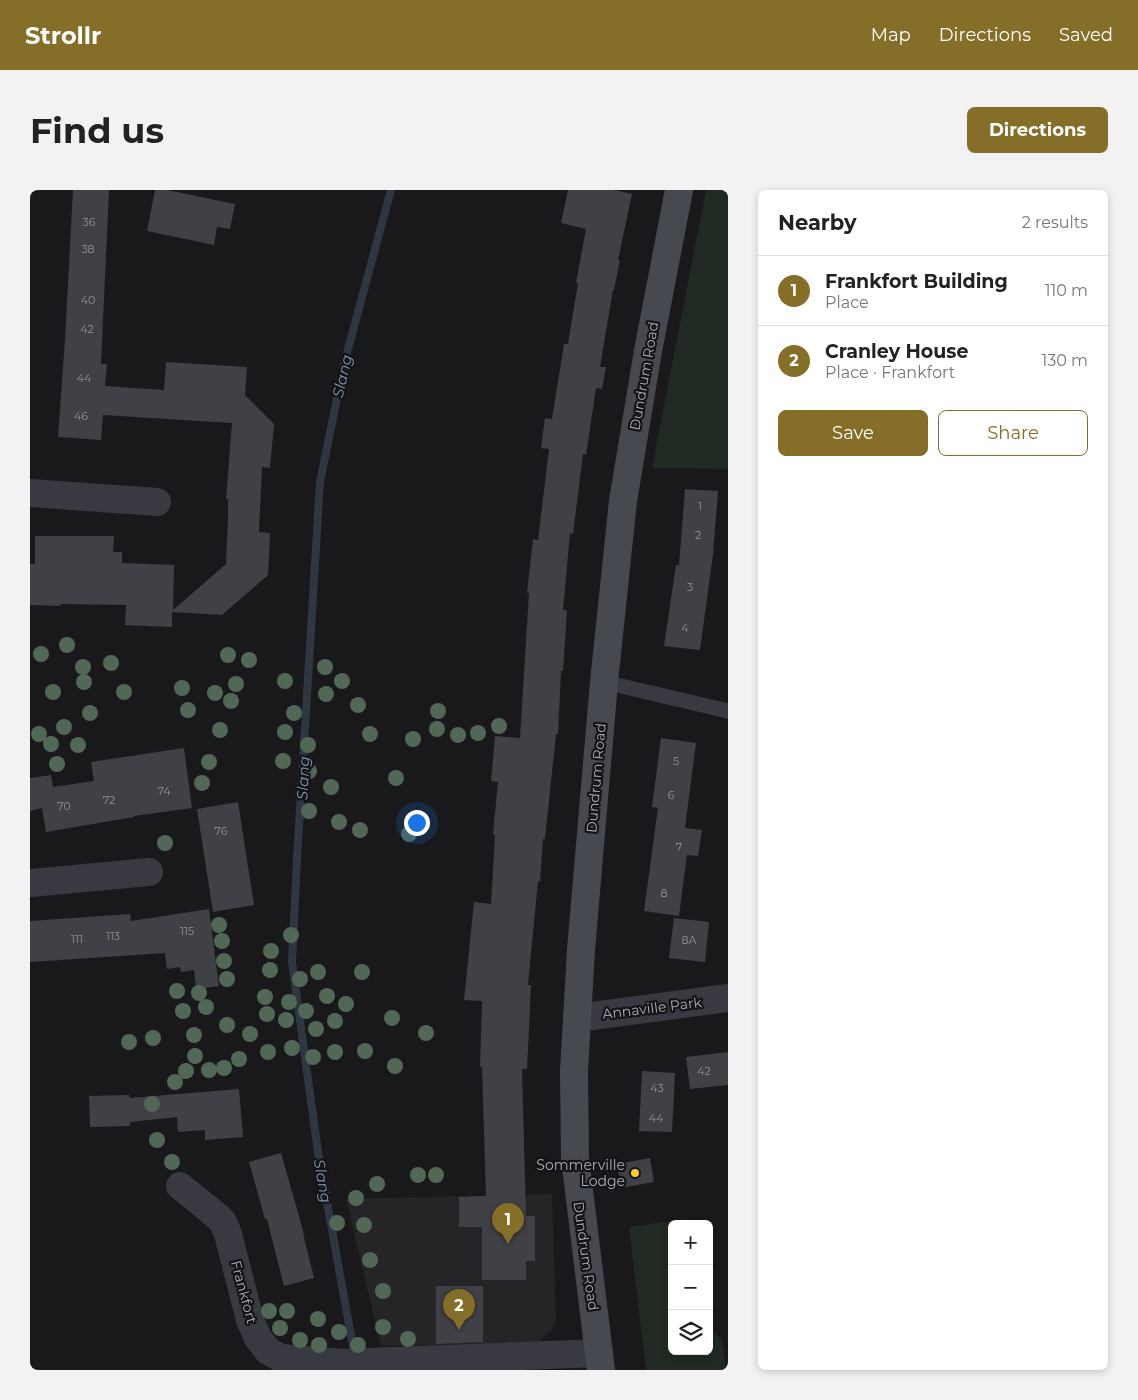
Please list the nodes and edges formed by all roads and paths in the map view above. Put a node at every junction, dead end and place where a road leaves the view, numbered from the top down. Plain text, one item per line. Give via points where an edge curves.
1 (679, 190) edge
2 (30, 493) edge
3 (157, 502) dead end
4 (604, 682) junction
5 (728, 711) edge
6 (149, 872) dead end
7 (30, 883) edge
8 (728, 998) edge
9 (577, 1018) junction
10 (180, 1186) dead end
11 (600, 1361) edge
12 (279, 1364) edge

1 - 4 main road, Dundrum Road via 623,501
2 - 3 street
4 - 5 lane
4 - 9 main road, Dundrum Road
6 - 7 street
8 - 9 street, Annaville Park
9 - 11 main road, Dundrum Road via 574,1158
10 - 12 street, Frankfort via 223,1222 253,1326 258,1338
11 - 12 street, Frankfort via 519,1357

